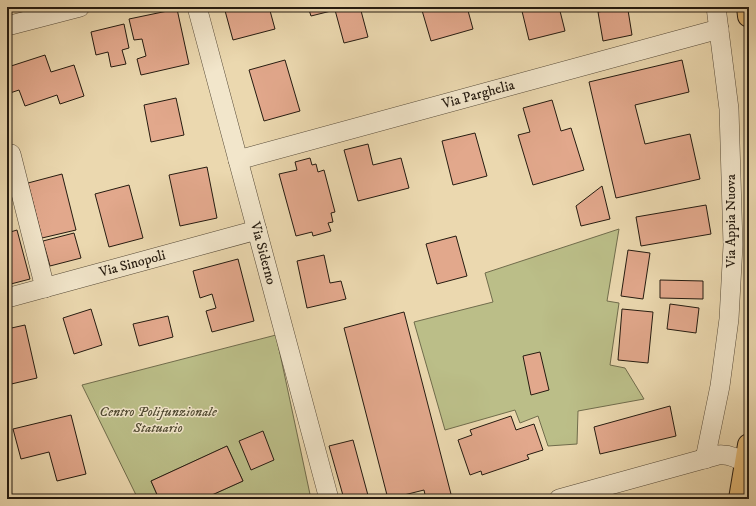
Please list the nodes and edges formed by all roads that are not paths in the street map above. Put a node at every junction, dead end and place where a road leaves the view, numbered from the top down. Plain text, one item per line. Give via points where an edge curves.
1 (80, 7) edge
2 (197, 7) edge
3 (716, 7) edge
4 (748, 7) edge
5 (749, 16) edge
6 (7, 26) edge
7 (719, 29) junction
8 (11, 154) dead end
9 (238, 160) junction
10 (257, 230) junction
11 (45, 288) junction
12 (7, 298) edge
13 (705, 458) junction
14 (748, 458) edge
15 (329, 499) edge
16 (559, 499) edge
17 (740, 499) edge

1 - 6 street
2 - 9 street, Via Siderno
3 - 7 street, Via Appia Nuova
4 - 5 main road
7 - 9 street, Via Parghelia
7 - 13 street, Via Appia Nuova via 729,109 733,245 728,327 720,386
8 - 11 street
9 - 10 street, Via Siderno
10 - 11 street, Via Sinopoli
10 - 15 street, Via Siderno
11 - 12 street, Via Sinopoli
13 - 14 street via 725,455 739,459
13 - 16 street
14 - 17 main road

